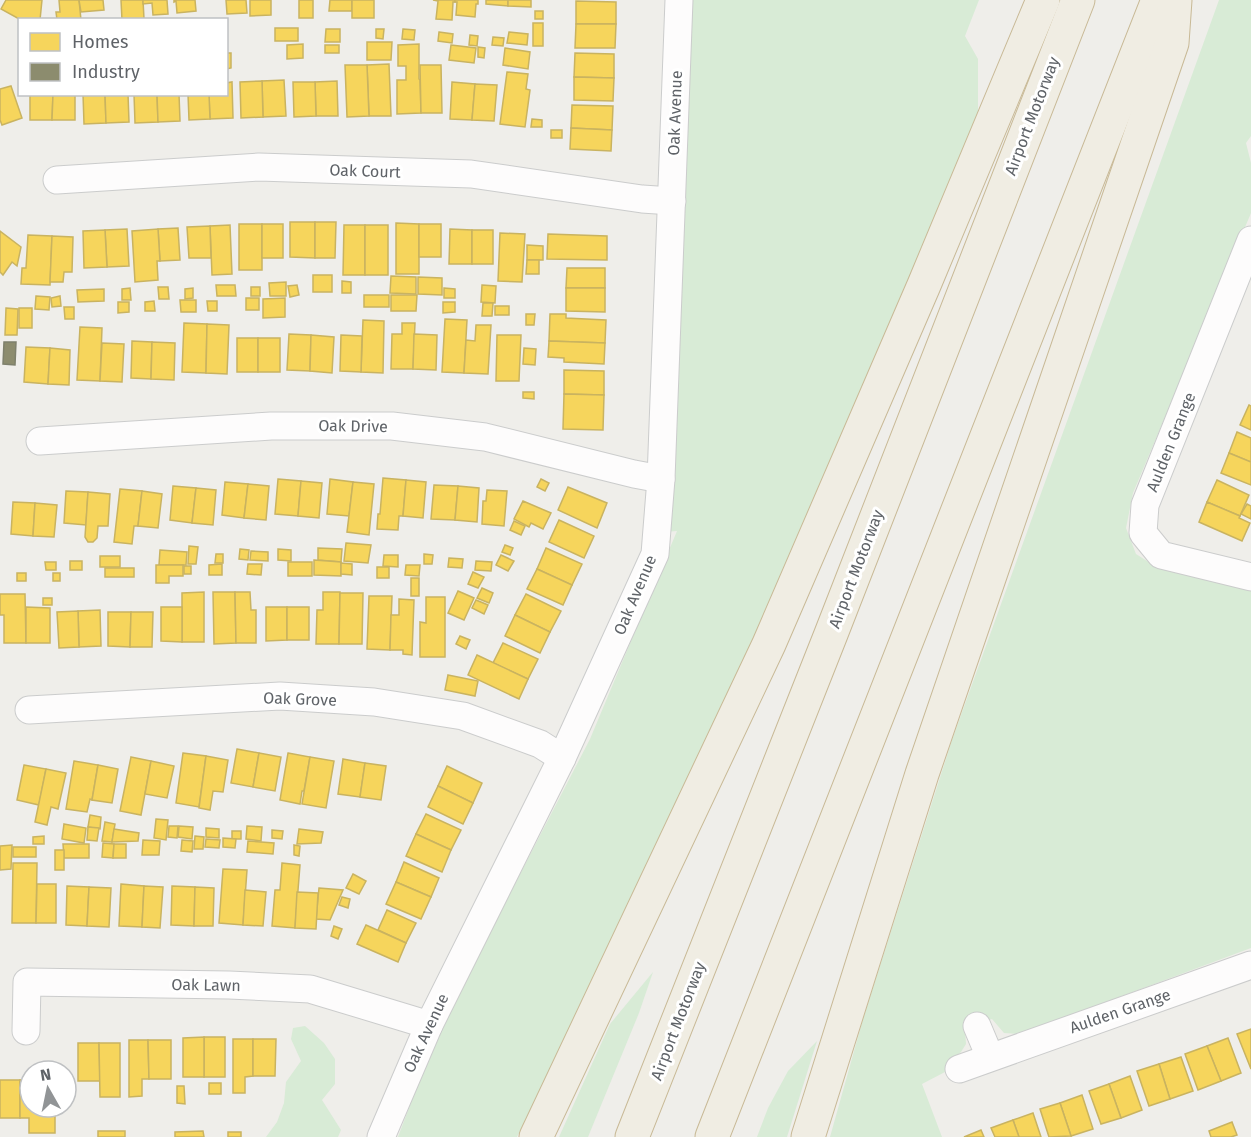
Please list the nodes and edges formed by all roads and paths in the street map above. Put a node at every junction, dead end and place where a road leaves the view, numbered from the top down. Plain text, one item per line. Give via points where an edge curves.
1 (679, 0) edge
2 (1043, 0) edge
3 (1078, 0) edge
4 (1158, 0) edge
5 (1176, 0) edge
6 (57, 180) dead end
7 (672, 201) junction
8 (1251, 240) edge
9 (40, 441) dead end
10 (661, 479) junction
11 (1251, 577) edge
12 (29, 710) dead end
13 (562, 758) junction
14 (1251, 966) edge
15 (429, 1025) junction
16 (977, 1026) dead end
17 (26, 1031) dead end
18 (990, 1057) junction
19 (959, 1069) dead end
20 (381, 1137) edge
21 (536, 1137) edge
22 (632, 1137) edge
23 (712, 1137) edge
24 (808, 1137) edge

1 - 7 street, Oak Avenue
2 - 21 highway via 769,644
3 - 22 highway, Airport Motorway
4 - 23 highway
5 - 24 highway via 1172,43 922,774
6 - 7 street, Oak Court via 258,167 471,174
7 - 10 street, Oak Avenue
8 - 11 street, Aulden Grange via 1145,505 1143,533 1161,555
9 - 10 street, Oak Drive via 271,426 392,426 485,437
10 - 13 street, Oak Avenue via 655,554
12 - 13 street, Oak Grove via 280,696 374,702 463,716 540,744
13 - 15 street, Oak Avenue
14 - 18 street, Aulden Grange
15 - 17 street, Oak Lawn via 310,989 27,982
15 - 20 street, Oak Avenue
16 - 18 street
18 - 19 street, Aulden Grange

